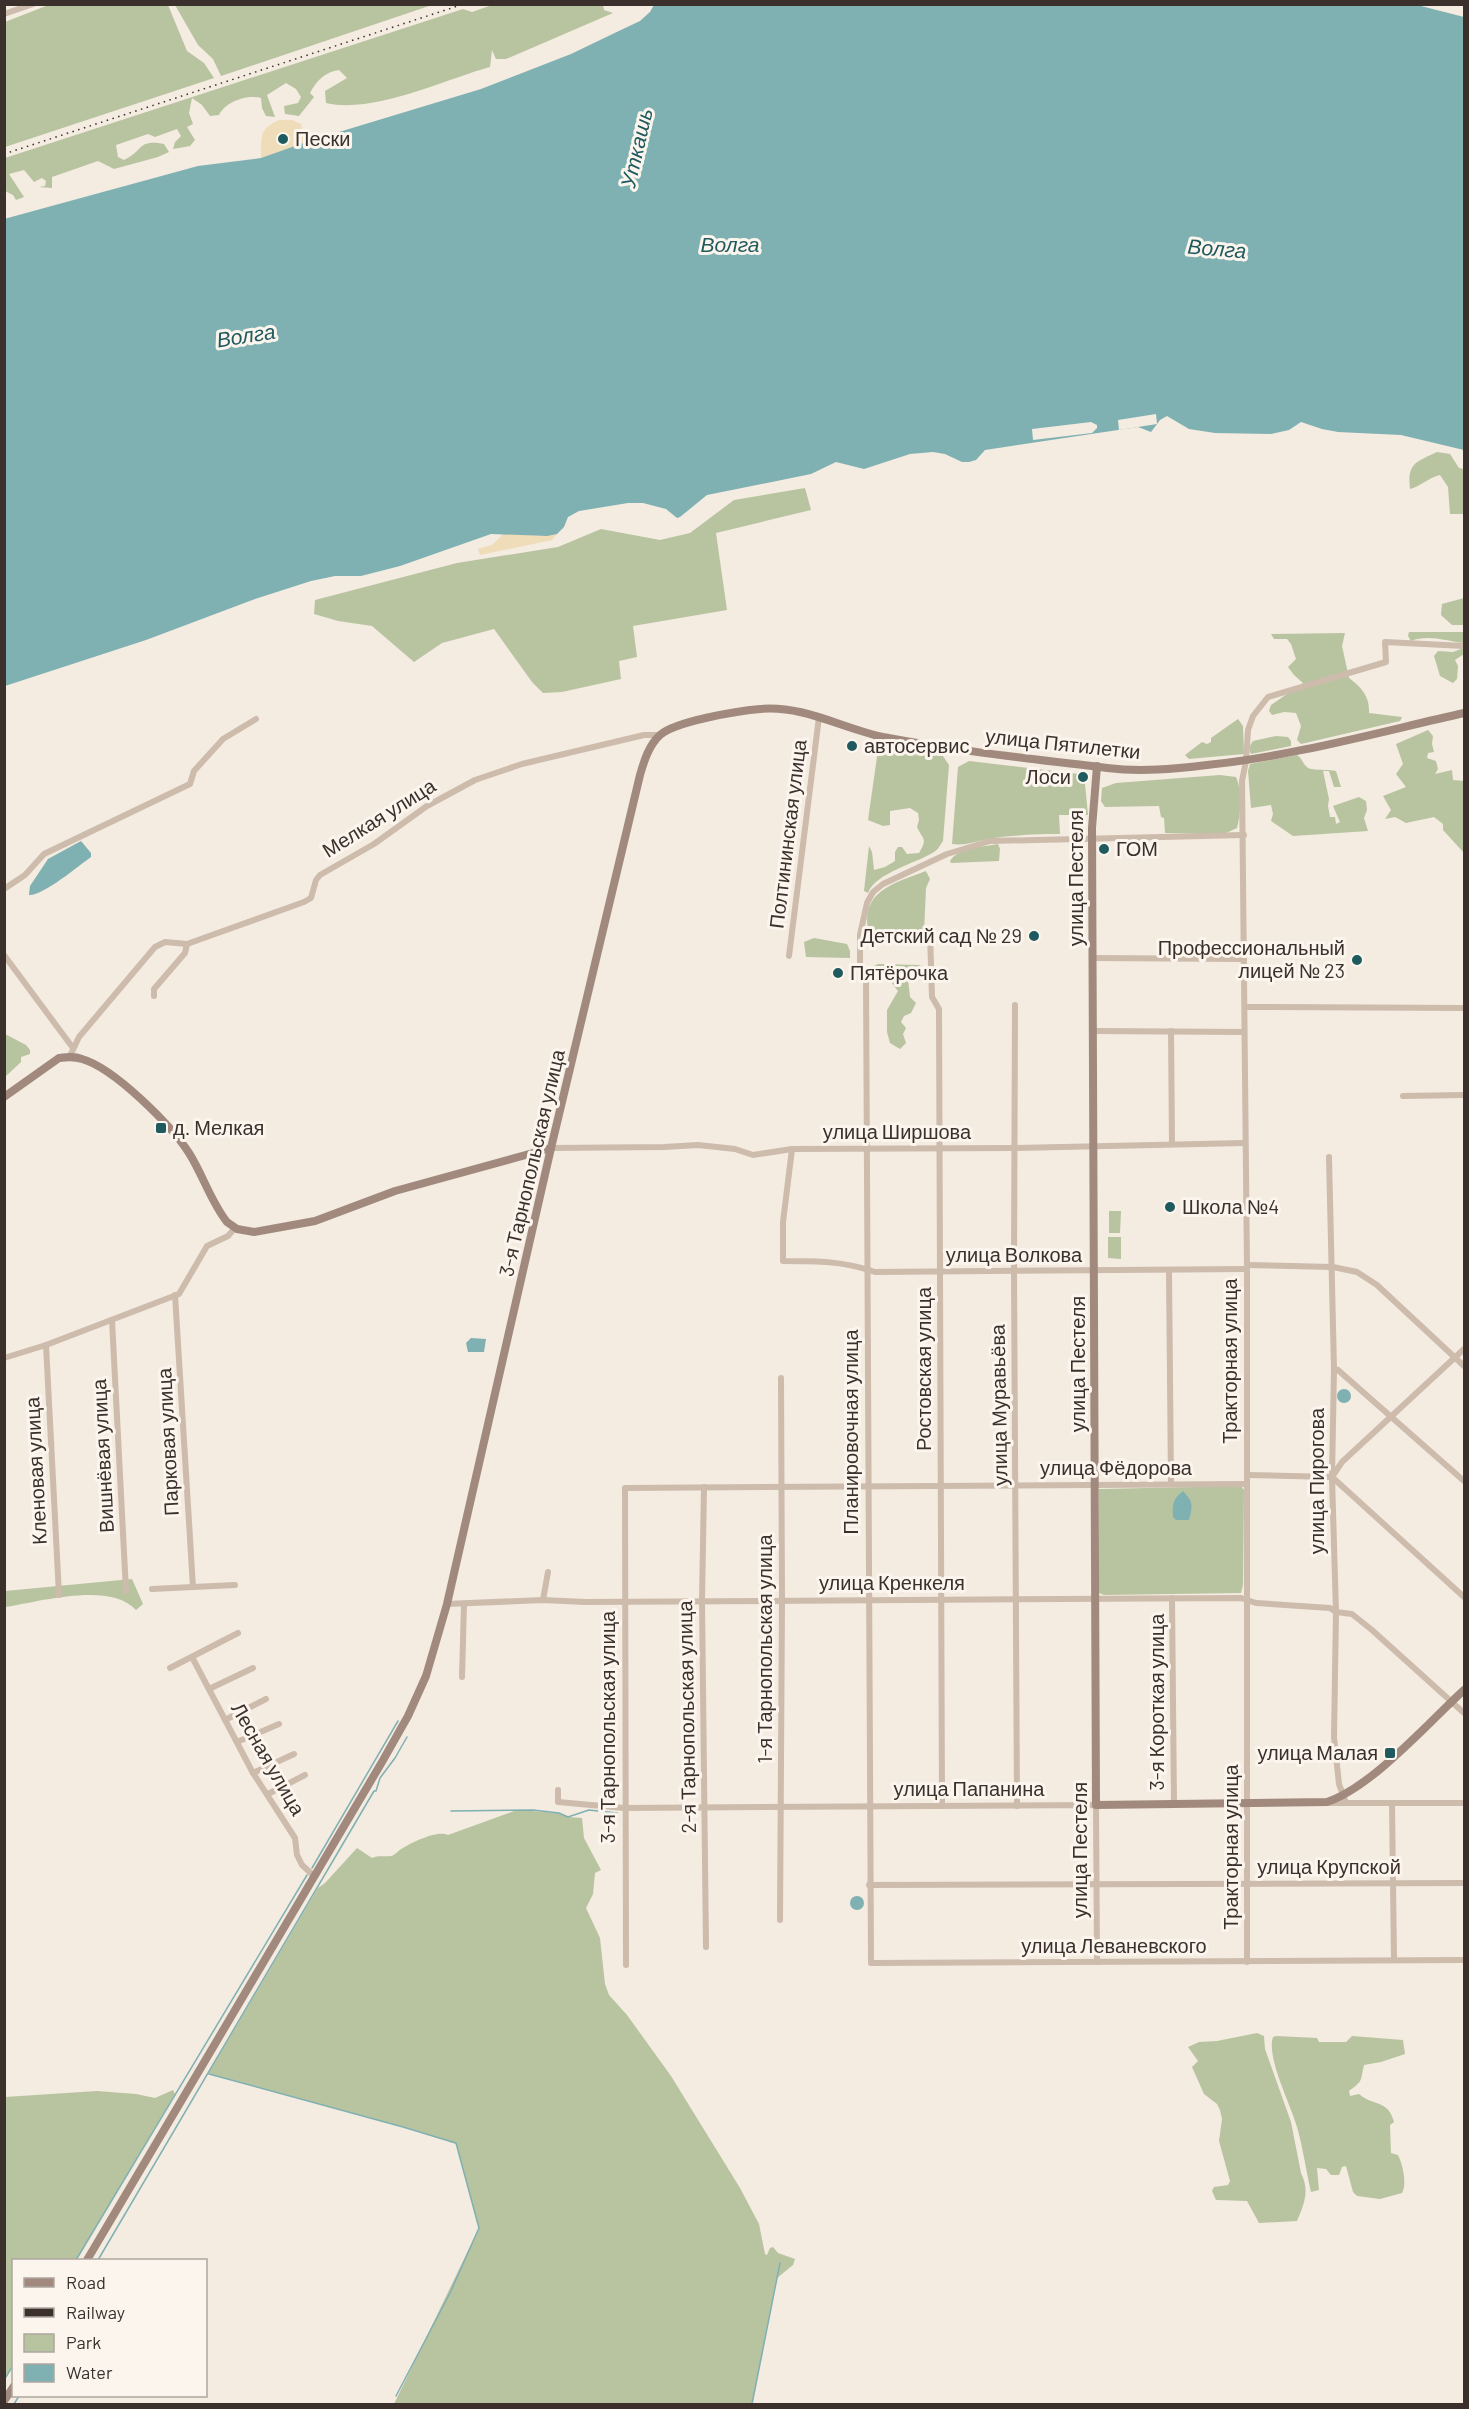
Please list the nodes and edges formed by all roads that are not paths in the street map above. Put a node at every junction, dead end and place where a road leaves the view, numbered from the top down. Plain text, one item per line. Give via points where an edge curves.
1 (33, 4) edge
2 (4, 14) edge
3 (1464, 646) edge
4 (1464, 713) edge
5 (819, 717) junction
6 (256, 719) dead end
7 (660, 735) junction
8 (1246, 761) junction
9 (1097, 766) junction
10 (1244, 835) junction
11 (1092, 838) junction
12 (4, 889) edge
13 (930, 934) dead end
14 (187, 944) junction
15 (4, 955) edge
16 (789, 956) dead end
17 (1092, 958) junction
18 (1244, 959) junction
19 (154, 996) dead end
20 (1015, 1005) dead end
21 (1245, 1006) junction
22 (1464, 1008) edge
23 (1093, 1031) junction
24 (1171, 1031) junction
25 (1244, 1032) junction
26 (71, 1052) junction
27 (1464, 1095) edge
28 (1403, 1096) dead end
29 (4, 1097) edge
30 (1245, 1143) junction
31 (1172, 1144) junction
32 (1094, 1147) junction
33 (551, 1148) junction
34 (1014, 1148) junction
35 (792, 1149) junction
36 (866, 1149) junction
37 (940, 1149) junction
38 (1329, 1157) dead end
39 (235, 1228) junction
40 (1247, 1267) junction
41 (1333, 1268) junction
42 (867, 1269) junction
43 (940, 1271) junction
44 (1014, 1271) junction
45 (1094, 1271) junction
46 (1169, 1271) junction
47 (177, 1294) junction
48 (112, 1320) junction
49 (46, 1346) junction
50 (1464, 1349) edge
51 (4, 1358) edge
52 (1455, 1358) junction
53 (1464, 1366) edge
54 (1334, 1369) junction
55 (781, 1378) dead end
56 (1392, 1416) junction
57 (1247, 1475) junction
58 (1332, 1477) junction
59 (1464, 1481) edge
60 (1171, 1484) junction
61 (1247, 1484) junction
62 (1016, 1485) junction
63 (1094, 1485) junction
64 (868, 1486) junction
65 (941, 1486) junction
66 (782, 1487) junction
67 (625, 1488) joint
68 (704, 1488) junction
69 (548, 1572) dead end
70 (235, 1586) dead end
71 (193, 1587) junction
72 (152, 1589) dead end
73 (126, 1591) dead end
74 (59, 1595) dead end
75 (1464, 1597) edge
76 (1017, 1598) junction
77 (1172, 1598) junction
78 (1095, 1599) junction
79 (543, 1600) junction
80 (868, 1600) junction
81 (942, 1600) junction
82 (1248, 1600) junction
83 (702, 1601) junction
84 (782, 1601) junction
85 (626, 1602) junction
86 (447, 1604) junction
87 (464, 1604) junction
88 (1336, 1612) junction
89 (238, 1633) dead end
90 (192, 1657) junction
91 (170, 1668) dead end
92 (253, 1668) dead end
93 (462, 1677) dead end
94 (209, 1689) junction
95 (1464, 1690) edge
96 (266, 1699) dead end
97 (1451, 1702) junction
98 (1464, 1713) edge
99 (225, 1720) junction
100 (279, 1724) dead end
101 (237, 1742) junction
102 (294, 1754) dead end
103 (254, 1773) junction
104 (305, 1775) dead end
105 (558, 1790) dead end
106 (268, 1794) junction
107 (1345, 1800) junction
108 (1392, 1803) junction
109 (1464, 1803) edge
110 (1249, 1804) junction
111 (942, 1805) junction
112 (1096, 1805) junction
113 (1174, 1805) junction
114 (780, 1806) junction
115 (869, 1806) junction
116 (1017, 1806) junction
117 (704, 1807) junction
118 (624, 1808) junction
119 (314, 1876) junction
120 (1248, 1883) junction
121 (1464, 1883) edge
122 (1097, 1884) junction
123 (1393, 1884) junction
124 (869, 1885) junction
125 (780, 1920) dead end
126 (706, 1947) dead end
127 (1394, 1960) junction
128 (1464, 1960) edge
129 (1097, 1962) junction
130 (1247, 1962) junction
131 (871, 1963) joint
132 (626, 1965) dead end
133 (88, 2259) edge

1 - 2 street
3 - 8 street, Тракторная улица via 1385,642 1386,662 1268,697 1248,730
4 - 8 street, улица Пятилетки
5 - 7 street, улица Пятилетки via 789,709 749,710 682,725
5 - 9 street, улица Пятилетки via 894,739
5 - 16 street, Полтининская улица
6 - 12 street via 223,739 194,771 190,784 44,854 26,875
7 - 14 street, Мелкая улица via 644,735 522,764 474,780 426,806 374,844 320,875 311,898
7 - 33 street, 3-я Тарнопольская улица via 643,766
8 - 9 street, улица Пятилетки via 1153,770
8 - 10 street, Тракторная улица
9 - 11 street, улица Пестеля
10 - 11 street
10 - 18 street, Тракторная улица
11 - 17 street, улица Пестеля
11 - 36 street, Планировочная улица via 990,841 964,848 873,892 860,935 860,963 866,976
13 - 37 street, Ростовская улица via 932,997 939,1010
14 - 19 street via 186,953 154,989
14 - 26 street, Мелкая улица via 165,942 155,947 79,1037
15 - 26 street
17 - 18 street
17 - 23 street, улица Пестеля
18 - 21 street, Тракторная улица
20 - 34 street, улица Муравьёва
21 - 22 street
21 - 25 street, Тракторная улица
23 - 24 street
23 - 32 street, улица Пестеля
24 - 25 street
24 - 31 street
25 - 30 street, Тракторная улица
26 - 29 street
26 - 39 street via 98,1066 169,1126 199,1169 220,1214
27 - 28 street
30 - 31 street, улица Ширшова
30 - 40 street, Тракторная улица
31 - 32 street, улица Ширшова
32 - 34 street, улица Ширшова
32 - 45 street, улица Пестеля
33 - 35 street, улица Ширшова via 698,1145 753,1155
33 - 39 street via 395,1191 315,1221 267,1231
33 - 86 street, 3-я Тарнопольская улица
34 - 37 street, улица Ширшова
34 - 44 street, улица Муравьёва
35 - 36 street, улица Ширшова
35 - 42 street, улица Волкова via 783,1222 783,1261 829,1261
36 - 37 street, улица Ширшова
36 - 42 street, Планировочная улица
37 - 43 street, Ростовская улица
38 - 41 street, улица Пирогова
39 - 47 street via 207,1246
40 - 41 street, улица Волкова
40 - 46 street, улица Волкова
40 - 57 street, Тракторная улица
41 - 52 street, улица Волкова via 1364,1275
41 - 54 street, улица Пирогова
42 - 43 street, улица Волкова
42 - 64 street, Планировочная улица
43 - 44 street, улица Волкова
43 - 65 street, Ростовская улица
44 - 45 street, улица Волкова
44 - 62 street, улица Муравьёва
45 - 46 street, улица Волкова
45 - 63 street, улица Пестеля
46 - 60 street
47 - 48 street
47 - 71 street, Парковая улица
48 - 49 street
48 - 73 street, Вишнёвая улица
49 - 51 street
49 - 74 street, Кленовая улица
50 - 52 street
52 - 53 street, улица Волкова
52 - 56 street
54 - 56 street
54 - 58 street, улица Пирогова
55 - 66 street, 1-я Тарнопольская улица
56 - 58 street via 1342,1462
56 - 59 street
57 - 58 street
57 - 61 street, Тракторная улица
58 - 75 street
58 - 88 street, улица Пирогова
60 - 61 street, улица Фёдорова
60 - 63 street, улица Фёдорова
61 - 82 street, Тракторная улица
62 - 63 street, улица Фёдорова
62 - 65 street, улица Фёдорова
62 - 76 street, улица Муравьёва
63 - 78 street, улица Пестеля
64 - 65 street, улица Фёдорова
64 - 66 street, улица Фёдорова
64 - 80 street, Планировочная улица
65 - 81 street, Ростовская улица
66 - 68 street, улица Фёдорова
66 - 84 street, 1-я Тарнопольская улица
67 - 68 street, улица Фёдорова
67 - 85 street, 3-я Тарнопольская улица
68 - 83 street, 2-я Тарнопольская улица
69 - 79 street
70 - 71 street
71 - 72 street
76 - 78 street, улица Кренкеля
76 - 81 street, улица Кренкеля
76 - 116 street, улица Муравьёва
77 - 78 street, улица Кренкеля
77 - 82 street, улица Кренкеля
77 - 113 street, 3-я Короткая улица
78 - 112 street, улица Пестеля
79 - 85 street, улица Кренкеля
79 - 87 street, улица Кренкеля
80 - 81 street, улица Кренкеля
80 - 84 street, улица Кренкеля
80 - 115 street, Планировочная улица
81 - 111 street, Ростовская улица
82 - 88 street, улица Кренкеля via 1330,1608
82 - 110 street, Тракторная улица
83 - 84 street, улица Кренкеля
83 - 85 street, улица Кренкеля
83 - 117 street, 2-я Тарнопольская улица
84 - 114 street, 1-я Тарнопольская улица
85 - 118 street, 3-я Тарнопольская улица
86 - 87 street, улица Кренкеля
86 - 119 street, 3-я Тарнопольская улица via 434,1655 413,1706
87 - 93 street
88 - 97 street, улица Кренкеля via 1352,1614
88 - 107 street, улица Пирогова via 1334,1737 1339,1784
89 - 90 street
90 - 91 street
90 - 94 street, Лесная улица
92 - 94 street
94 - 99 street, Лесная улица
95 - 97 street, улица Папанина
96 - 99 street
97 - 98 street, улица Кренкеля
97 - 107 street, улица Папанина via 1388,1765
99 - 101 street, Лесная улица
100 - 101 street
101 - 103 street, Лесная улица
102 - 103 street
103 - 106 street, Лесная улица
104 - 106 street
105 - 118 street, улица Папанина via 558,1802
106 - 119 street, Лесная улица via 296,1838 302,1865
107 - 108 street
107 - 110 street, улица Папанина
108 - 109 street
108 - 123 street
110 - 113 street, улица Папанина
110 - 120 street, Тракторная улица
111 - 115 street, улица Папанина
111 - 116 street, улица Папанина
112 - 113 street, улица Папанина
112 - 116 street, улица Папанина
112 - 122 street, улица Пестеля
114 - 115 street, улица Папанина
114 - 117 street, улица Папанина
114 - 125 street, 1-я Тарнопольская улица
115 - 124 street, Планировочная улица
117 - 118 street, улица Папанина
117 - 126 street, 2-я Тарнопольская улица
118 - 132 street, 3-я Тарнопольская улица
119 - 133 street, 3-я Тарнопольская улица
120 - 122 street, улица Крупской
120 - 123 street, улица Крупской
120 - 130 street, Тракторная улица
121 - 123 street, улица Крупской
122 - 124 street, улица Крупской
122 - 129 street, улица Пестеля
123 - 127 street
124 - 131 street, Планировочная улица
127 - 128 street, улица Леваневского
127 - 130 street, улица Леваневского
129 - 130 street, улица Леваневского
129 - 131 street, улица Леваневского

